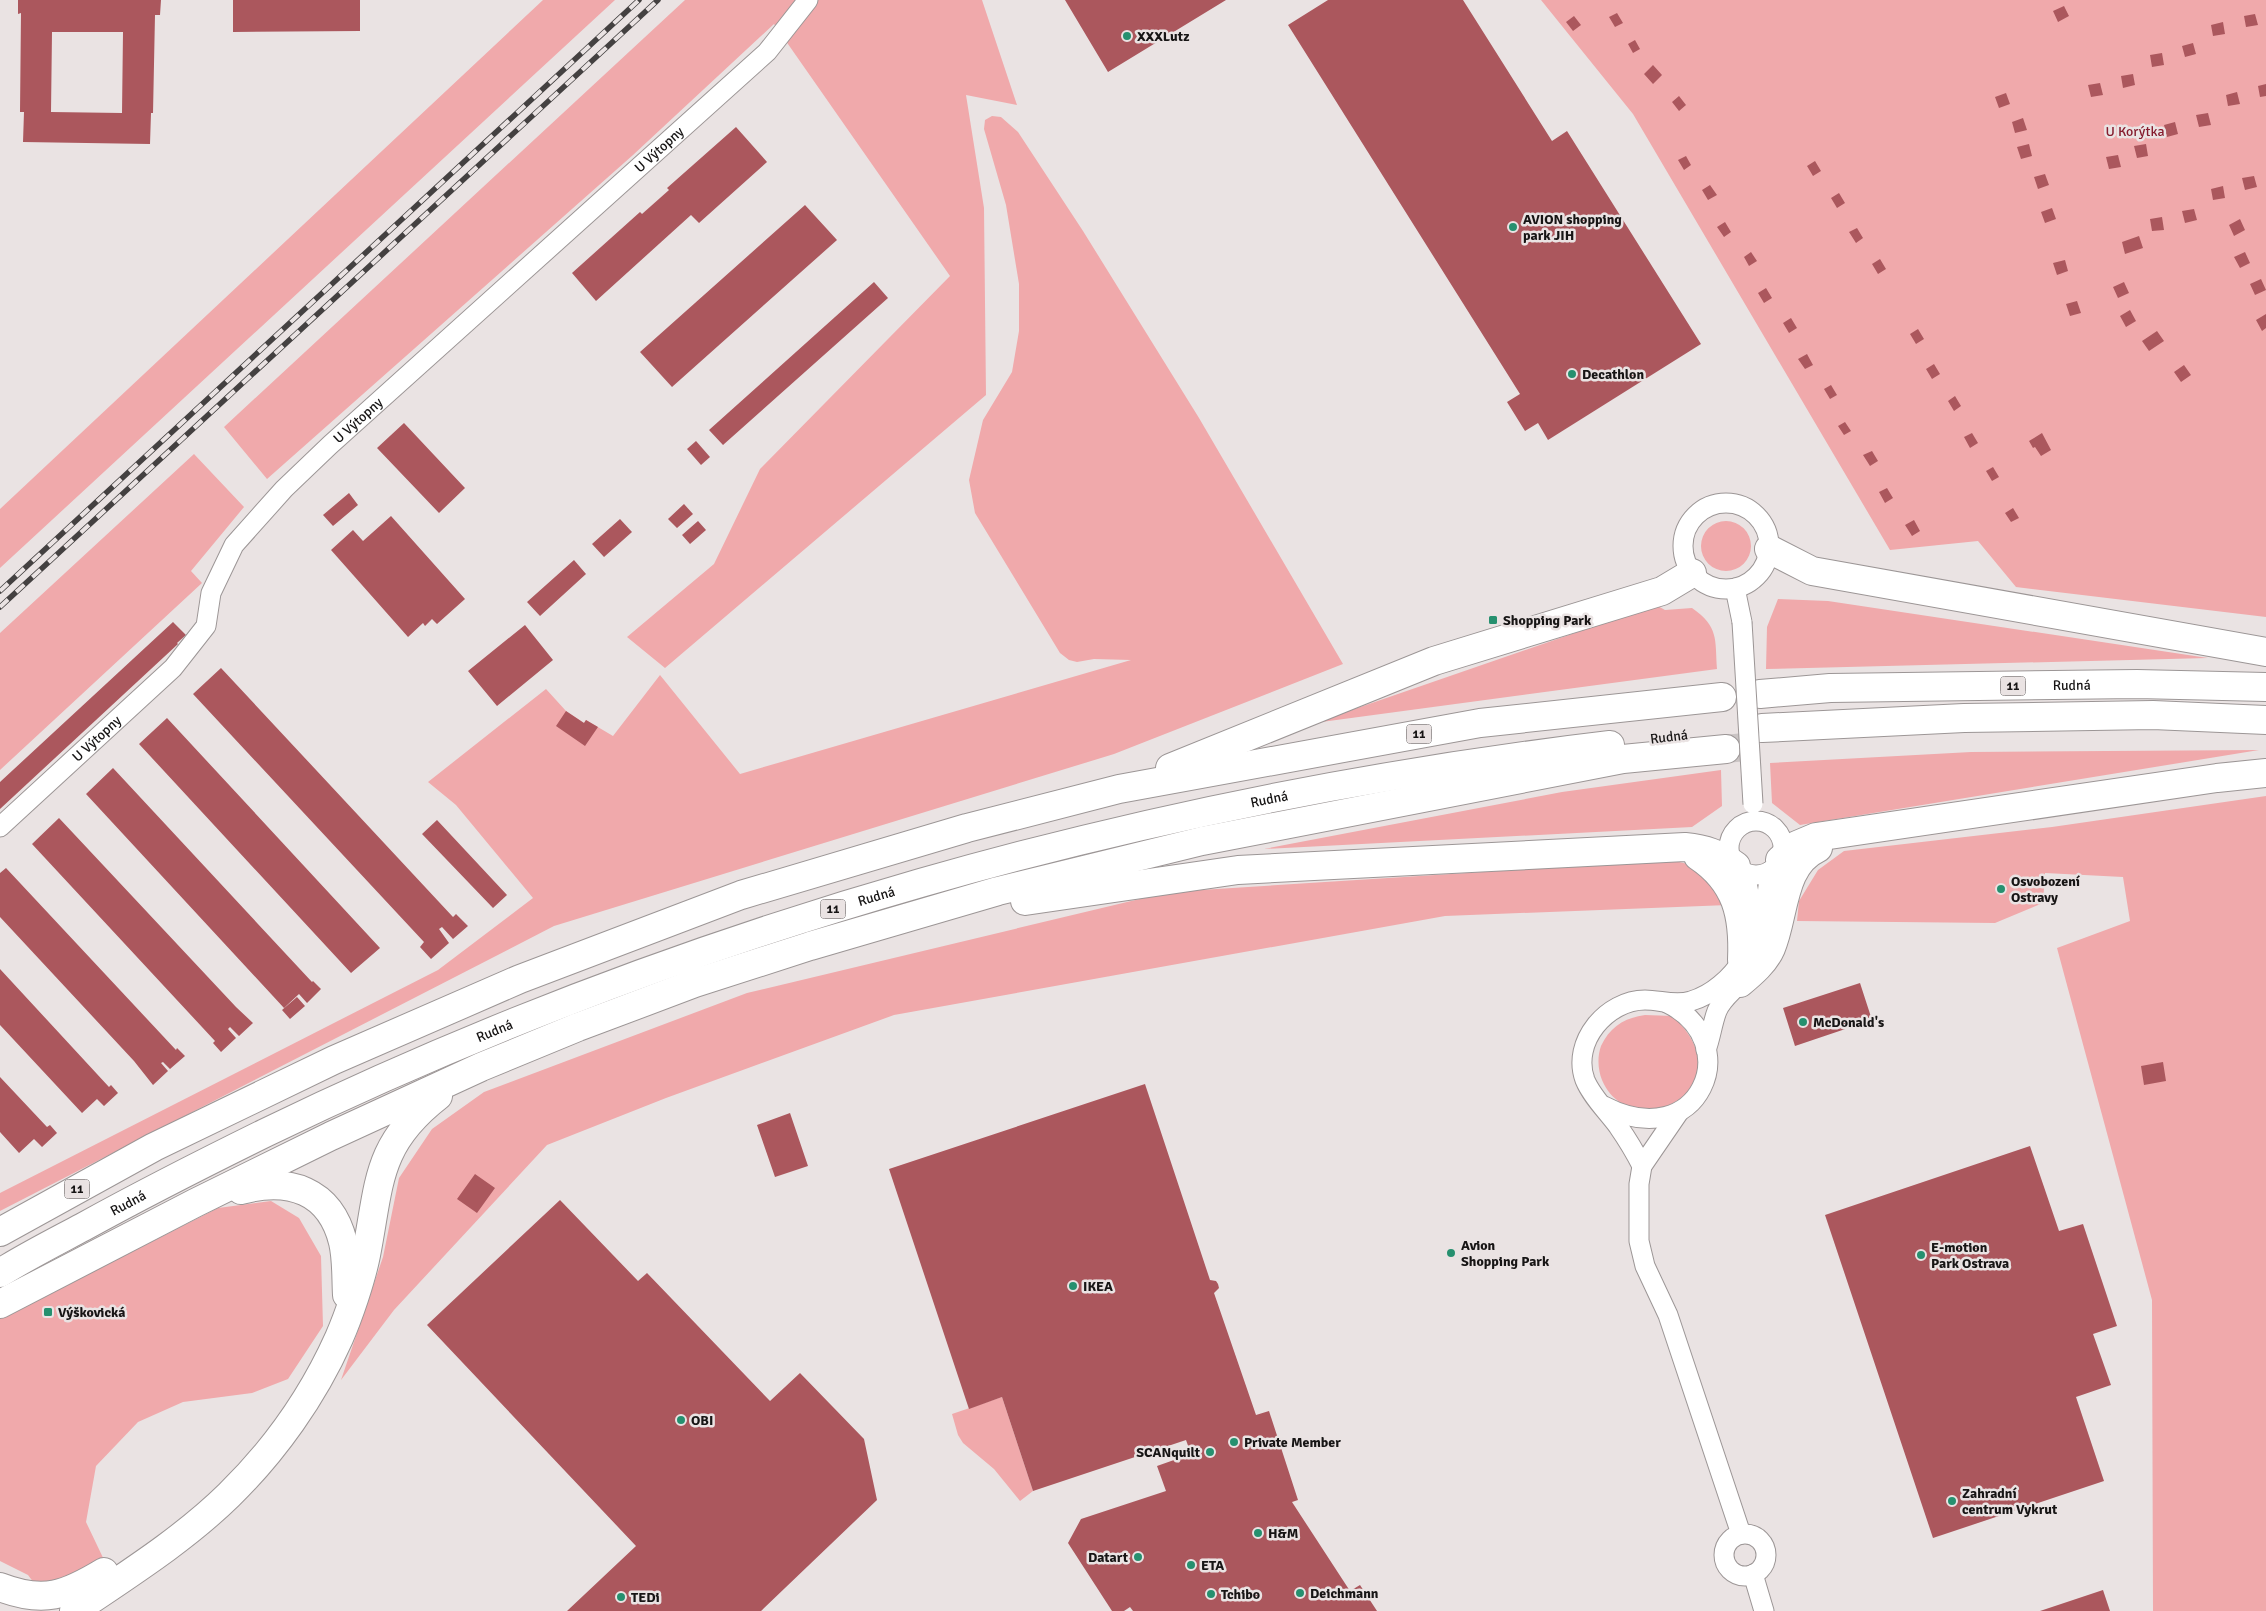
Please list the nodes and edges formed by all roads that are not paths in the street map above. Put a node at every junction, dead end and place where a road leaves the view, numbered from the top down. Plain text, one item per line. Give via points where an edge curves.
1 (808, 0) edge
2 (1769, 549) junction
3 (1692, 573) junction
4 (1735, 588) junction
5 (2266, 652) edge
6 (2266, 687) edge
7 (1760, 694) dead end
8 (1722, 697) dead end
9 (2266, 720) edge
10 (1763, 736) tunnel mouth
11 (2266, 773) edge
12 (1119, 789) junction
13 (1753, 813) junction
14 (0, 827) edge
15 (1865, 830) junction
16 (1685, 847) junction
17 (1775, 866) junction
18 (1740, 869) junction
19 (810, 946) junction
20 (1741, 971) junction
21 (1666, 1003) junction
22 (1706, 1050) junction
23 (481, 1067) junction
24 (1602, 1105) junction
25 (1679, 1112) junction
26 (1642, 1166) junction
27 (195, 1203) junction
28 (0, 1232) edge
29 (0, 1273) edge
30 (0, 1304) edge
31 (348, 1312) junction
32 (1741, 1534) junction
33 (1752, 1574) junction
34 (114, 1575) junction
35 (0, 1587) edge
36 (74, 1611) edge
37 (100, 1611) edge
38 (1764, 1611) edge

1 - 14 street, U Výtopny via 767,52 284,489 234,545 211,593 206,626 173,668
2 - 3 street via 1764,525 1749,509 1730,503 1713,504 1692,518 1684,533 1685,558
2 - 4 street via 1761,571 1749,582
2 - 5 highway via 1812,571
3 - 4 street via 1712,586
3 - 12 highway via 1662,591 1434,661
4 - 13 street, bridge via 1742,622
6 - 7 highway, Rudná / 11 via 2107,684 1830,688
8 - 12 highway, 11 via 1480,723
9 - 10 highway via 2153,715 1964,718
11 - 15 highway
12 - 28 highway, 11 via 967,828 741,895 520,979 334,1060 154,1147
13 - 17 street via 1779,835 1783,850
13 - 18 street via 1730,842 1730,852
15 - 17 highway via 1805,840
15 - 20 highway via 1815,849 1796,869 1784,893 1771,949 1757,968
16 - 18 highway via 1712,852
16 - 19 highway via 1238,870 993,905
16 - 20 highway via 1720,874 1740,911 1744,932
17 - 18 street via 1755,875
17 - 20 street via 1760,946 1753,965
18 - 20 street via 1752,908 1749,944
19 - 23 highway via 695,983
19 - 29 highway, Rudná / 11 via 998,892 1202,841 1725,740 1535,754 1262,799 1004,859 771,927 534,1014 351,1091 173,1178
20 - 21 street via 1703,997 1689,1002
20 - 22 street via 1717,1010
21 - 22 street via 1685,1013 1695,1025
21 - 24 street via 1629,1002 1615,1008 1591,1031 1584,1054 1584,1078
22 - 25 street via 1706,1078 1700,1092
23 - 27 highway
23 - 31 highway via 417,1113 391,1148 381,1172 364,1266
24 - 25 street via 1629,1116 1652,1119 1666,1118
24 - 26 street
25 - 26 street
26 - 32 street via 1638,1219 1641,1251 1668,1315
27 - 30 highway
27 - 31 highway via 269,1184 292,1186 313,1195 329,1211 343,1242
31 - 34 highway via 328,1360 297,1412 258,1463 228,1496
32 - 33 street via 1757,1537 1766,1551 1762,1566
32 - 33 street via 1728,1543 1724,1558 1733,1572
33 - 38 street
34 - 35 highway via 54,1595 30,1595
34 - 36 highway
34 - 37 highway

